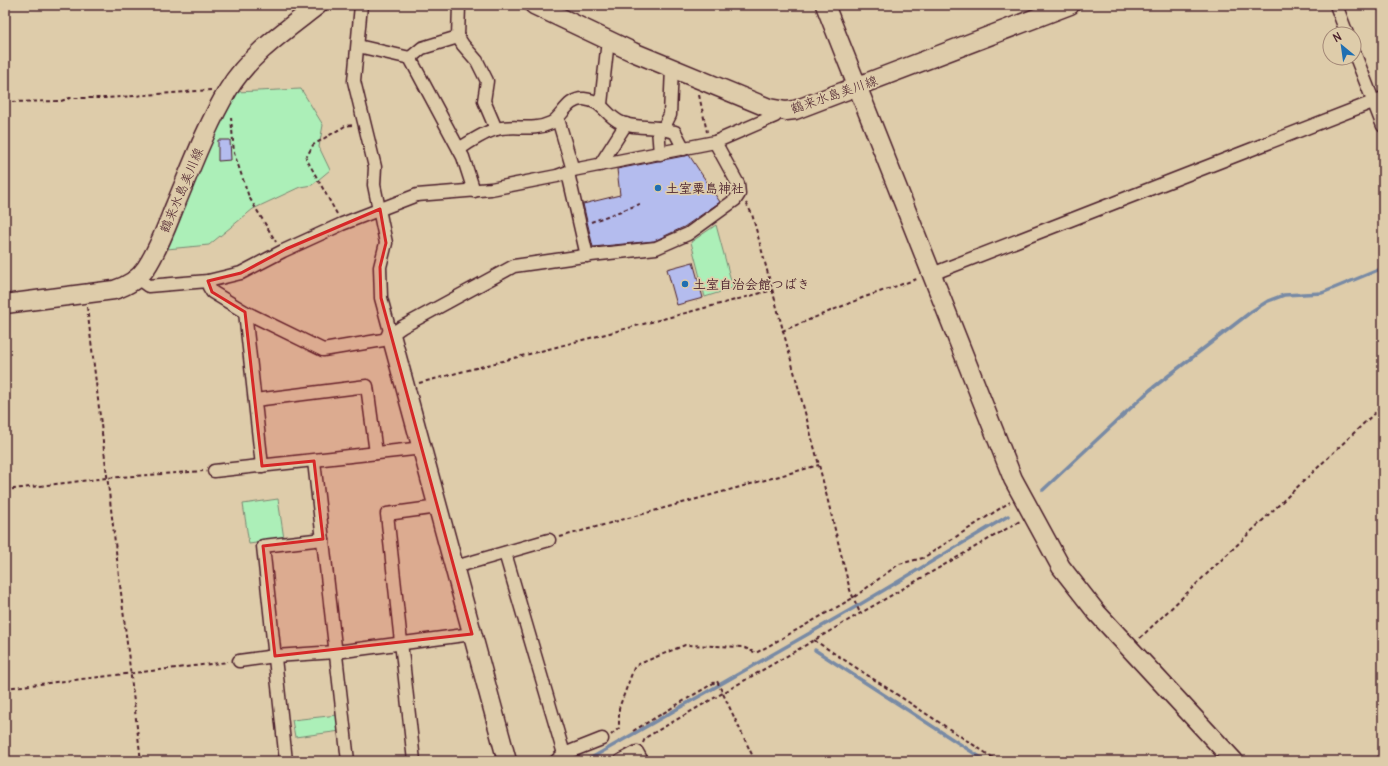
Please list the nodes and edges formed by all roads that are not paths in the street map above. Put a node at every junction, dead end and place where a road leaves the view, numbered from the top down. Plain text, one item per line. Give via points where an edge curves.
1 (318, 5) edge
2 (361, 5) edge
3 (459, 5) edge
4 (534, 5) edge
5 (825, 5) edge
6 (1070, 5) edge
7 (1336, 5) edge
8 (1344, 26) edge
9 (458, 37) junction
10 (608, 40) junction
11 (358, 46) junction
12 (410, 58) junction
13 (1361, 66) edge
14 (672, 67) junction
15 (858, 87) junction
16 (1378, 100) edge
17 (601, 104) junction
18 (780, 111) junction
19 (558, 119) junction
20 (626, 124) junction
21 (1383, 126) edge
22 (496, 129) junction
23 (661, 129) junction
24 (712, 143) junction
25 (459, 148) junction
26 (684, 149) junction
27 (660, 154) junction
28 (600, 165) junction
29 (570, 171) junction
30 (474, 191) junction
31 (380, 209) junction
32 (587, 256) junction
33 (932, 274) junction
34 (137, 278) junction
35 (208, 281) junction
36 (5, 304) edge
37 (245, 312) junction
38 (391, 335) junction
39 (254, 400) junction
40 (423, 448) junction
41 (376, 453) junction
42 (314, 460) junction
43 (262, 466) junction
44 (214, 471) road end
45 (438, 507) junction
46 (323, 539) junction
47 (549, 540) road end
48 (505, 553) junction
49 (455, 567) junction
50 (472, 634) junction
51 (401, 644) junction
52 (336, 652) junction
53 (275, 656) junction
54 (239, 661) road end
55 (602, 739) road end
56 (639, 756) edge
57 (560, 758) edge
58 (286, 761) edge
59 (348, 761) edge
60 (414, 761) edge
61 (507, 761) edge
62 (620, 761) edge
63 (1234, 761) edge

1 - 34 street, 鶴来水島美川線 via 273,41 243,69 228,89 205,135 166,229 146,269
2 - 11 street
3 - 9 street
4 - 10 street, 鶴来水島美川線
5 - 15 street
6 - 15 street, 鶴来水島美川線
7 - 8 street
9 - 12 street via 422,48
9 - 22 street via 477,61 487,81 484,101
10 - 14 street, 鶴来水島美川線
10 - 17 street
11 - 12 street
11 - 31 street via 354,81 375,167 374,185
12 - 25 street
13 - 16 street
14 - 18 street, 鶴来水島美川線
14 - 23 street via 670,115
15 - 18 street, 鶴来水島美川線 via 795,110
15 - 33 street
16 - 21 street
16 - 33 street
17 - 19 street via 583,99 575,100 560,113
17 - 20 street via 611,116
18 - 24 street via 775,116
19 - 22 street via 531,129
19 - 29 street
20 - 23 street
20 - 28 street
22 - 25 street
23 - 26 street via 675,132
23 - 27 street
24 - 26 street
24 - 32 street via 738,184 740,194 735,200 688,234 656,248
25 - 30 street
26 - 27 street
27 - 28 street
28 - 29 street
29 - 30 street via 557,176
29 - 32 street
30 - 31 street via 417,195
31 - 35 street via 283,251 241,273
31 - 38 street via 386,243 380,267 381,298
32 - 38 street via 514,266
33 - 63 street via 1013,478 1061,567 1096,613
34 - 35 street via 148,286
34 - 36 street, 鶴来水島美川線 via 126,286 86,294
35 - 37 street via 212,292
37 - 38 street via 323,350 383,340
37 - 39 street
38 - 40 street
39 - 41 street via 367,386
39 - 43 street
40 - 41 street
40 - 45 street
41 - 42 street
42 - 43 street
42 - 46 street
43 - 44 street
45 - 49 street
45 - 51 street via 387,514
46 - 52 street
46 - 53 street via 263,546
47 - 48 street
48 - 49 street
48 - 57 street
49 - 50 street
50 - 51 street
50 - 61 street
51 - 52 street
51 - 60 street
52 - 53 street
52 - 59 street
53 - 54 street
53 - 58 street
55 - 57 street
56 - 62 street

